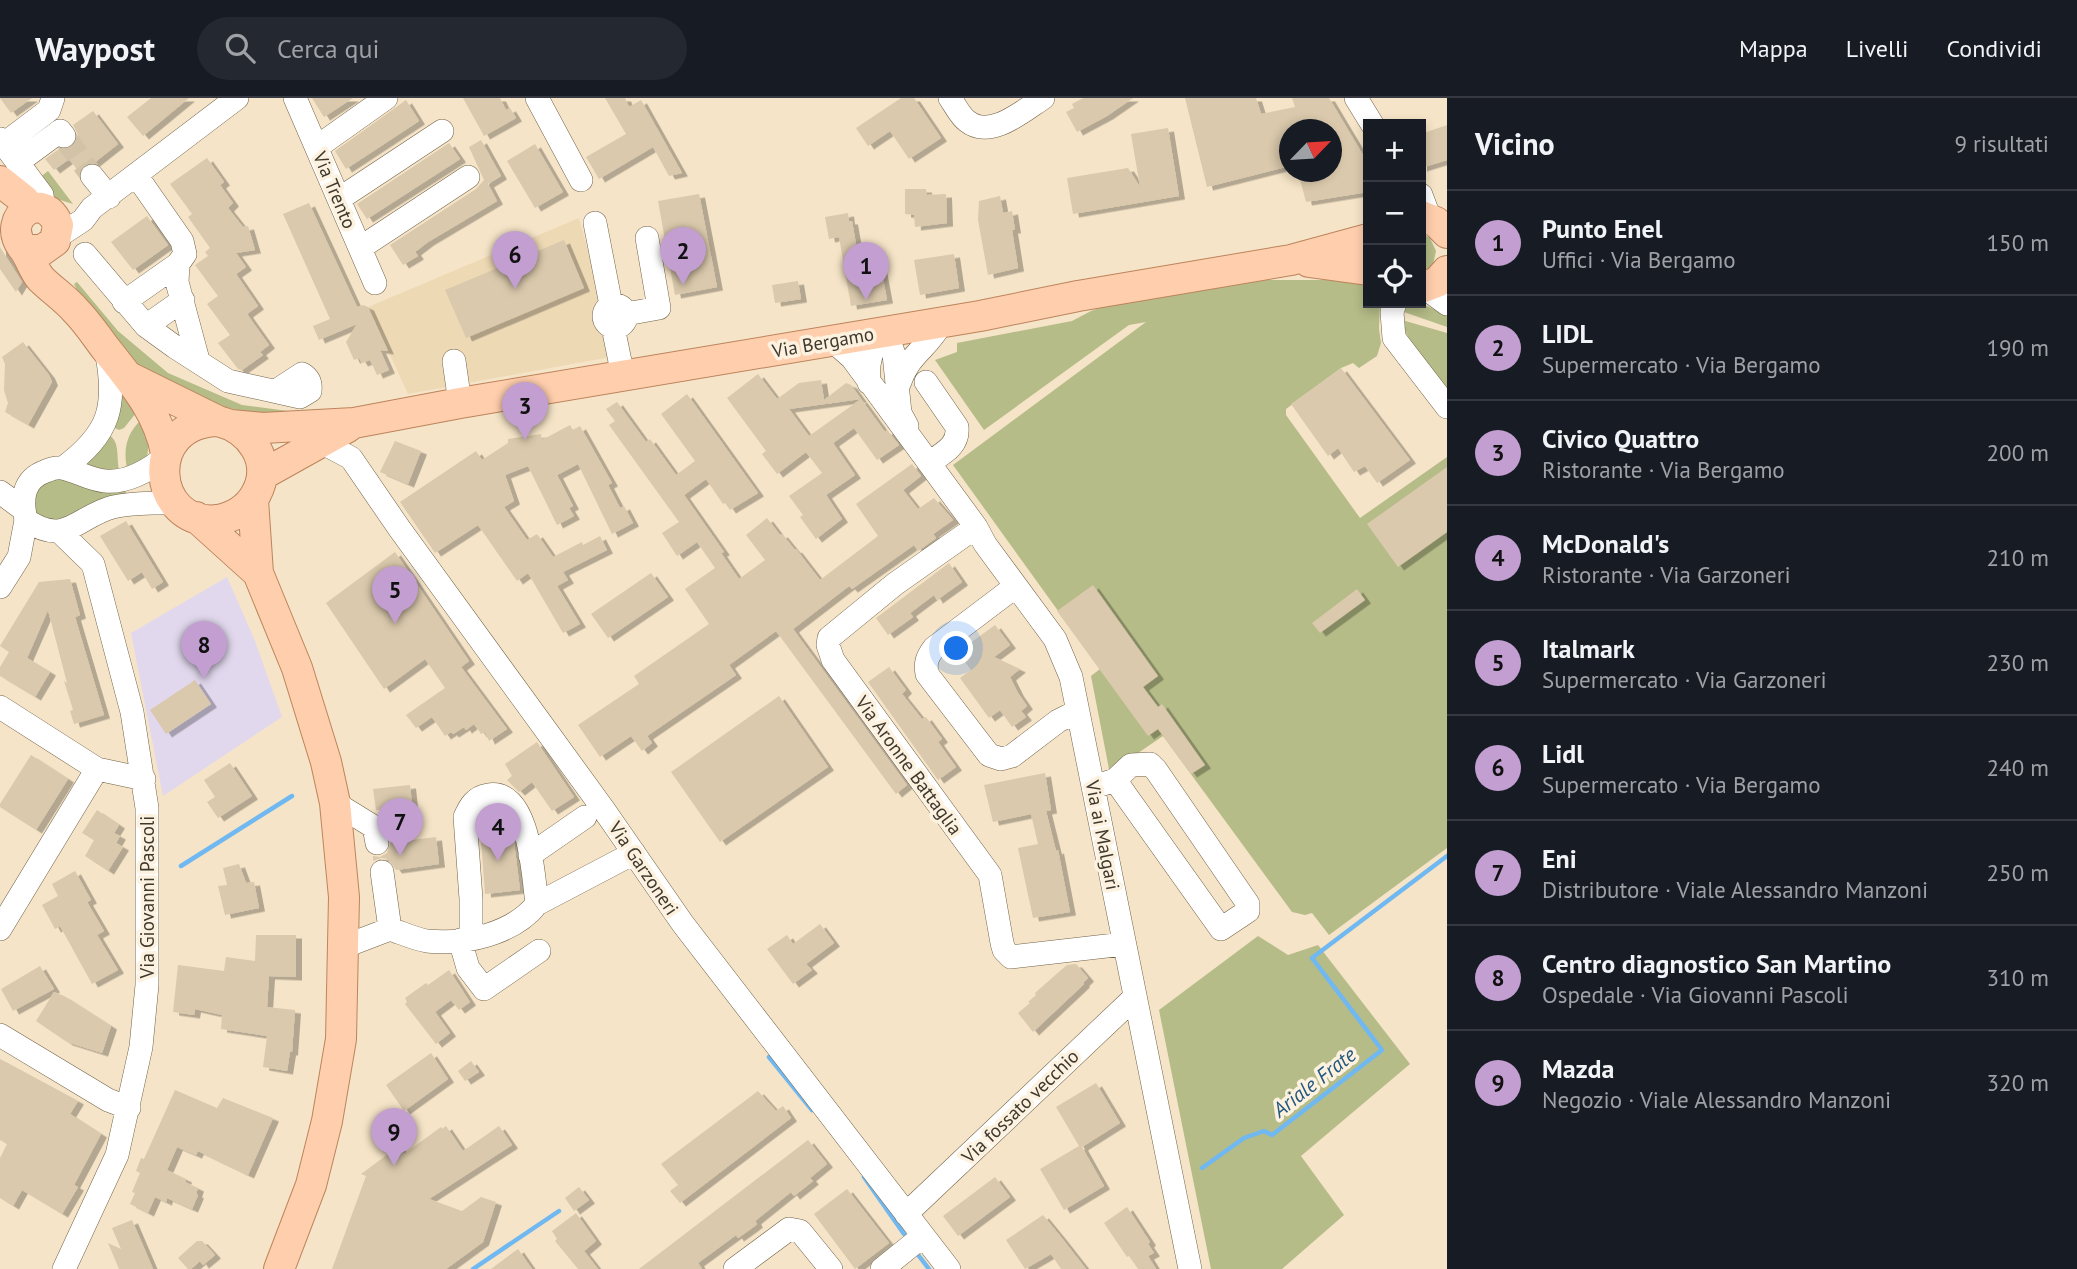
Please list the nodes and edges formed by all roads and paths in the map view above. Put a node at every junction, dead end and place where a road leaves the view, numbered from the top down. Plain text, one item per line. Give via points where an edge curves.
1 (53, 98) edge
2 (295, 98) edge
3 (386, 98) edge
4 (537, 98) edge
5 (950, 98) edge
6 (1043, 98) edge
7 (1356, 98) edge
8 (235, 99) edge
9 (1369, 119) edge
10 (442, 131) dead end
11 (64, 136) dead end
12 (317, 147) junction
13 (6, 156) edge
14 (136, 175) junction
15 (92, 176) tunnel mouth
16 (468, 177) dead end
17 (581, 180) dead end
18 (340, 199) junction
19 (100, 202) junction
20 (595, 223) dead end
21 (34, 226) edge
22 (647, 238) dead end
23 (1363, 240) edge
24 (360, 248) junction
25 (85, 254) dead end
26 (1291, 260) junction
27 (178, 264) junction
28 (1363, 269) edge
29 (375, 283) dead end
30 (183, 300) junction
31 (124, 302) junction
32 (1393, 308) edge
33 (617, 315) junction
34 (942, 322) junction
35 (146, 326) junction
36 (885, 332) junction
37 (833, 341) junction
38 (106, 349) junction
39 (198, 360) junction
40 (454, 361) dead end
41 (623, 376) junction
42 (129, 377) junction
43 (926, 382) dead end
44 (869, 383) junction
45 (898, 387) junction
46 (276, 391) dead end
47 (460, 403) junction
48 (1447, 407) edge
49 (363, 421) junction
50 (224, 423) junction
51 (321, 442) junction
52 (915, 444) junction
53 (166, 455) junction
54 (351, 458) junction
55 (929, 463) junction
56 (62, 468) junction
57 (258, 487) junction
58 (0, 492) edge
59 (185, 510) junction
60 (25, 515) junction
61 (976, 527) junction
62 (56, 532) junction
63 (19, 557) junction
64 (258, 573) junction
65 (1016, 586) junction
66 (0, 587) edge
67 (0, 708) edge
68 (1078, 711) junction
69 (97, 769) junction
70 (144, 779) junction
71 (1105, 783) junction
72 (335, 803) junction
73 (585, 817) dead end
74 (377, 843) dead end
75 (634, 853) junction
76 (531, 863) junction
77 (382, 872) dead end
78 (537, 904) junction
79 (0, 929) edge
80 (390, 929) junction
81 (465, 939) junction
82 (1124, 944) junction
83 (343, 947) junction
84 (539, 951) dead end
85 (1135, 997) junction
86 (0, 1035) edge
87 (129, 1108) junction
88 (906, 1214) junction
89 (923, 1236) junction
90 (64, 1269) edge
91 (279, 1269) edge
92 (735, 1269) edge
93 (831, 1269) edge
94 (882, 1269) edge
95 (949, 1269) edge
96 (1190, 1269) edge

1 - 13 street via 49,110
2 - 12 street, Via Trento
3 - 12 street
4 - 17 street
5 - 6 street via 965,120 978,127 996,126
7 - 9 street
8 - 14 street
10 - 18 street
11 - 13 street via 60,131
12 - 18 street, Via Trento
13 - 21 main road
14 - 19 street
14 - 27 street via 182,241 185,254
15 - 19 street
16 - 24 street
18 - 24 street, Via Trento
19 - 21 street via 83,220
20 - 33 street
21 - 38 main road via 39,277 76,311
22 - 33 street via 659,308
23 - 26 main road, Via Bergamo
24 - 29 street, Via Trento
25 - 31 street
26 - 28 main road, Via Bergamo
26 - 34 main road, Via Bergamo
27 - 30 street
27 - 31 street
30 - 35 street
30 - 39 street
31 - 35 street
32 - 48 street via 1394,338
33 - 41 street
34 - 36 main road, Via Bergamo
34 - 45 street via 933,339 903,370
35 - 39 street
36 - 37 main road, Via Bergamo
36 - 44 street via 870,357
36 - 45 street, Via ai Malgari via 894,354
37 - 41 main road, Via Bergamo
37 - 44 street, Via ai Malgari
38 - 42 main road
38 - 56 street via 110,408 85,452
39 - 46 street via 228,381
40 - 47 street
41 - 47 main road, Via Bergamo
42 - 50 main road
42 - 53 main road via 162,430
43 - 55 street via 958,433 951,447
44 - 52 street, Via ai Malgari
45 - 52 street, Via ai Malgari via 900,413
47 - 49 main road, Via Bergamo
49 - 50 main road, Via Bergamo via 263,428
49 - 51 main road, Via Bergamo
49 - 54 street
50 - 53 main road via 192,425 172,442
50 - 57 main road via 244,432 255,444 261,459
51 - 54 street, Via Garzoneri
51 - 57 main road, Via Bergamo
52 - 55 street, Via ai Malgari
53 - 56 street via 143,472 116,480 87,478
53 - 59 main road via 164,481
54 - 75 street, Via Garzoneri
55 - 61 street, Via ai Malgari
56 - 60 street via 43,472 29,482 23,495
57 - 59 main road via 242,511 227,518 211,520
57 - 64 main road
58 - 60 street, Via Giovanni Pascoli
59 - 62 street via 111,508
59 - 64 main road
60 - 62 street, Via Giovanni Pascoli via 37,528
60 - 63 street
61 - 65 street, Via ai Malgari
61 - 82 street, Via Aronne Battaglia via 829,638 830,653 990,875 1002,943 1011,957
62 - 63 street
62 - 70 street, Via Giovanni Pascoli via 93,564 132,712
63 - 66 street
64 - 72 main road via 298,668
65 - 68 street, Via ai Malgari via 1061,650
65 - 68 street via 934,648 925,664 927,674 989,755 1001,759
67 - 69 street
68 - 71 street, Via ai Malgari
69 - 70 street
69 - 79 street
70 - 87 street, Via Giovanni Pascoli via 147,985
71 - 71 street via 1131,765 1150,764 1248,904 1248,911 1222,929
71 - 82 street, Via ai Malgari
72 - 74 street via 374,827
72 - 83 main road via 344,897
73 - 76 street
75 - 78 street
75 - 88 street, Via Garzoneri via 683,924
76 - 78 street
76 - 81 street via 518,809 512,802 491,794 474,802 465,817 471,899
77 - 80 street
78 - 81 street via 515,925
80 - 81 street via 426,941
80 - 83 street
81 - 84 street via 468,968 484,989
82 - 85 street, Via ai Malgari
83 - 91 main road via 341,1039 327,1121 311,1185
85 - 88 street, Via fossato vecchio
85 - 96 street, Via ai Malgari
86 - 87 street
87 - 90 street, Via Giovanni Pascoli via 107,1179
88 - 89 street, Via Garzoneri
89 - 94 street
89 - 95 street, Via Garzoneri
92 - 93 street via 795,1228

